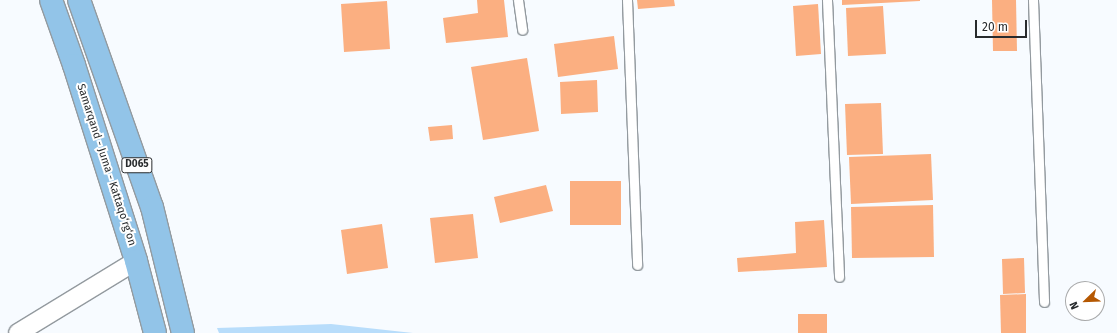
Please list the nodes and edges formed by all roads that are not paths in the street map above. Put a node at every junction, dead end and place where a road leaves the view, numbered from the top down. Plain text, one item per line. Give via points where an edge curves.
1 (51, 0) edge
2 (79, 0) edge
3 (518, 0) edge
4 (627, 0) edge
5 (827, 0) edge
6 (1033, 0) edge
7 (522, 30) dead end
8 (136, 261) junction
9 (637, 265) dead end
10 (839, 277) dead end
11 (1044, 302) dead end
12 (18, 333) edge
13 (155, 333) edge
14 (183, 333) edge

1 - 8 main road, Samarqand - Juma - Kattaqo‘rg‘on / D065
2 - 14 main road, D065 via 152,207
3 - 7 lane
4 - 9 lane
5 - 10 lane
6 - 11 lane
8 - 12 street
8 - 13 main road, Samarqand - Juma - Kattaqo‘rg‘on / D065

